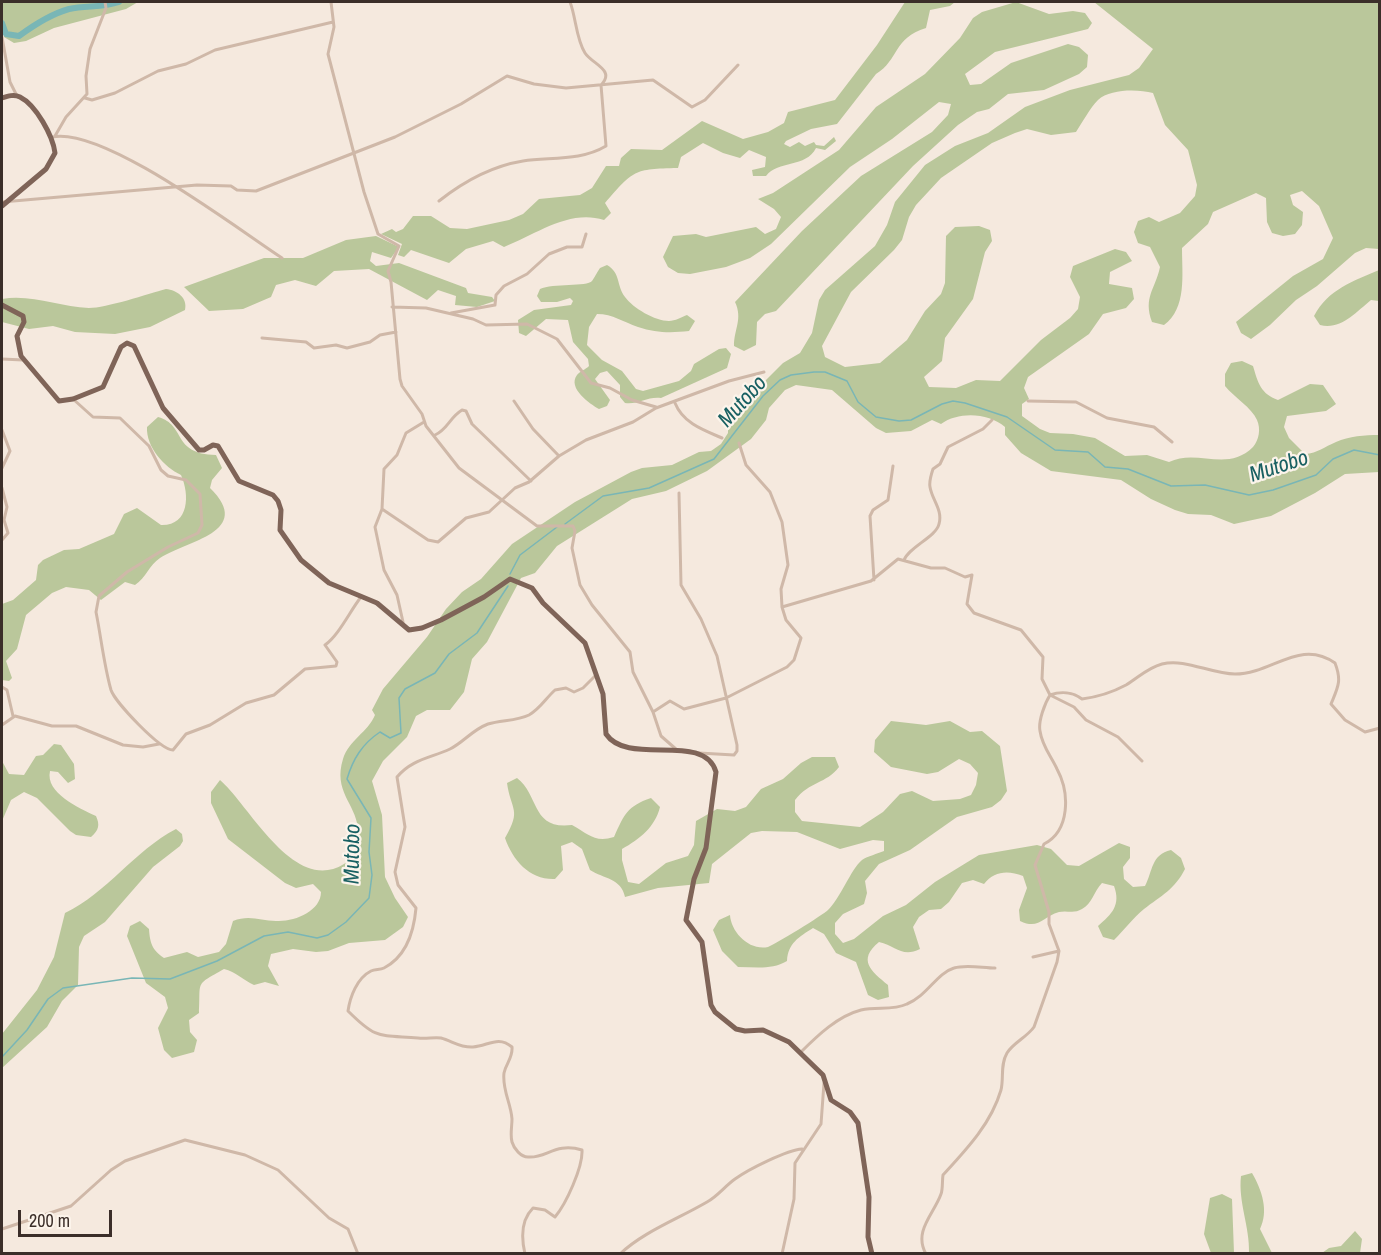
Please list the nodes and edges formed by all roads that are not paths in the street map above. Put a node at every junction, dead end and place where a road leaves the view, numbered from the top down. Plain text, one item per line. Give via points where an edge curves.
1 (105, 2) edge
2 (331, 2) edge
3 (570, 2) edge
4 (333, 22) junction
5 (2, 38) edge
6 (738, 64) dead end
7 (601, 85) junction
8 (17, 96) junction
9 (2, 98) edge
10 (85, 98) junction
11 (53, 136) junction
12 (355, 151) junction
13 (174, 187) junction
14 (439, 201) dead end
15 (3, 203) edge
16 (586, 234) dead end
17 (282, 258) dead end
18 (2, 305) edge
19 (392, 307) junction
20 (450, 313) junction
21 (396, 332) junction
22 (262, 338) dead end
23 (2, 359) edge
24 (23, 360) junction
25 (764, 372) dead end
26 (74, 399) junction
27 (514, 401) dead end
28 (1028, 401) dead end
29 (675, 403) junction
30 (658, 408) junction
31 (992, 420) dead end
32 (424, 422) junction
33 (2, 430) edge
34 (435, 435) junction
35 (722, 438) dead end
36 (1172, 442) dead end
37 (739, 443) dead end
38 (559, 456) junction
39 (892, 466) dead end
40 (2, 468) edge
41 (531, 481) junction
42 (2, 488) edge
43 (679, 493) dead end
44 (503, 500) junction
45 (382, 509) junction
46 (2, 540) edge
47 (904, 560) junction
48 (874, 580) junction
49 (363, 596) junction
50 (782, 607) junction
51 (404, 627) junction
52 (596, 675) junction
53 (2, 687) edge
54 (1050, 695) junction
55 (726, 698) junction
56 (654, 712) junction
57 (13, 716) junction
58 (2, 725) edge
59 (1380, 728) edge
60 (159, 744) junction
61 (677, 750) junction
62 (697, 753) junction
63 (1142, 761) dead end
64 (1059, 951) junction
65 (1033, 957) dead end
66 (995, 968) dead end
67 (801, 1053) junction
68 (823, 1076) junction
69 (802, 1149) junction
70 (2, 1230) edge
71 (358, 1254) edge
72 (525, 1254) edge
73 (620, 1254) edge
74 (782, 1254) edge
75 (873, 1254) edge
76 (926, 1254) edge

1 - 10 street via 90,49
2 - 4 street
3 - 7 street via 583,50 606,71
4 - 10 street via 215,50 186,64 158,71 111,95
4 - 12 street via 328,54
5 - 8 street via 10,82
6 - 7 street via 705,100 692,107 658,81
7 - 12 street via 551,87 507,76 411,129
7 - 14 street via 607,143 604,147 575,157 522,161 486,172
8 - 9 main road
8 - 11 main road
10 - 11 street
11 - 13 street via 90,140 134,161
11 - 15 main road via 53,161
12 - 13 street via 256,191 231,186
12 - 19 street via 378,234 399,246 388,271
13 - 15 street
13 - 17 street
16 - 20 street via 582,247 549,254 527,274 504,286 496,295 495,304
18 - 24 main road via 24,318 17,336
19 - 20 street
19 - 21 street
20 - 30 street via 486,325 529,325 556,339 591,383
21 - 22 street via 347,348 314,348 306,342
21 - 32 street via 401,384 423,414
23 - 24 street
24 - 26 main road via 55,399
25 - 29 street via 729,381
26 - 49 main road via 105,386 118,351 124,344 132,344 163,408 198,449 216,445 238,481 276,498 281,510 280,530 293,551 329,583
26 - 60 street via 93,417 120,418 149,446 156,466 168,476 186,480 200,494 202,525 198,533 127,573 97,601 112,693
27 - 38 street via 526,422
28 - 36 street via 1076,402 1107,418 1154,427
29 - 30 street
29 - 35 street via 694,425
30 - 38 street
31 - 47 street via 948,447 933,469 929,485 940,523
32 - 34 street
32 - 45 street via 409,431 397,455 384,469
33 - 40 street via 10,451
34 - 41 street via 445,430 451,418 466,411 472,424
34 - 44 street via 459,468
37 - 50 street via 746,465 770,492 782,522 788,565 782,583
38 - 41 street
39 - 48 street via 888,500 870,516
41 - 44 street via 515,488
42 - 46 street via 9,533
43 - 55 street via 681,585 717,656
44 - 45 street via 485,514 466,518 434,543
44 - 56 street via 540,527 573,526 572,549 580,585 630,652 633,672
45 - 51 street via 375,527 384,570 397,595
47 - 48 street via 896,559
47 - 54 street via 945,568 965,577 972,575 967,604 974,614 1021,630 1029,638 1043,657 1042,679
48 - 50 street
49 - 51 main road
49 - 60 street via 325,645 336,666 305,669 274,695 246,703 210,725 186,734 173,750
50 - 55 street via 786,620 801,638 793,662
51 - 52 main road via 422,628 441,620 510,579 532,588 583,640
52 - 61 main road via 610,739 643,749
52 - 72 street via 574,692 566,688 555,690 538,710 526,717 477,728 458,744 425,757 397,777 405,827 395,872 398,885 416,908 413,932 392,962 362,978 348,1011 373,1034 383,1037 439,1038 472,1047 494,1041 512,1047 504,1083 512,1118 512,1142 518,1153 528,1157 571,1147 582,1150 583,1162 563,1208 555,1217 533,1208 525,1216
53 - 57 street via 8,690
54 - 59 street via 1059,692 1082,699 1095,697 1162,664 1235,674 1268,668 1314,652 1335,663 1340,687 1331,704 1336,712 1365,732
54 - 63 street via 1118,737
54 - 64 street via 1039,728 1045,751 1058,770 1064,818 1054,839 1044,844 1035,865 1049,912 1048,924
55 - 56 street via 684,709 670,701
55 - 62 street via 737,751 729,755
56 - 61 street via 663,738
57 - 58 street
57 - 60 street via 52,726 76,726 123,745
61 - 62 main road
62 - 67 main road via 716,772 706,848 694,879 686,920 702,942 711,1005 736,1029 773,1033
64 - 65 street
64 - 76 street via 1044,1005 1027,1037 1008,1051 1000,1091 978,1137 943,1175 942,1193 924,1221 922,1247
66 - 67 street via 951,969 906,1005 860,1010 839,1020
67 - 68 main road
68 - 69 street via 821,1124
68 - 75 main road via 831,1100 850,1112 860,1128
69 - 73 street via 791,1150 736,1178 706,1203 641,1235
69 - 74 street via 795,1163 794,1199
70 - 71 street via 71,1206 125,1161 185,1140 244,1155 278,1170 329,1218 348,1229

